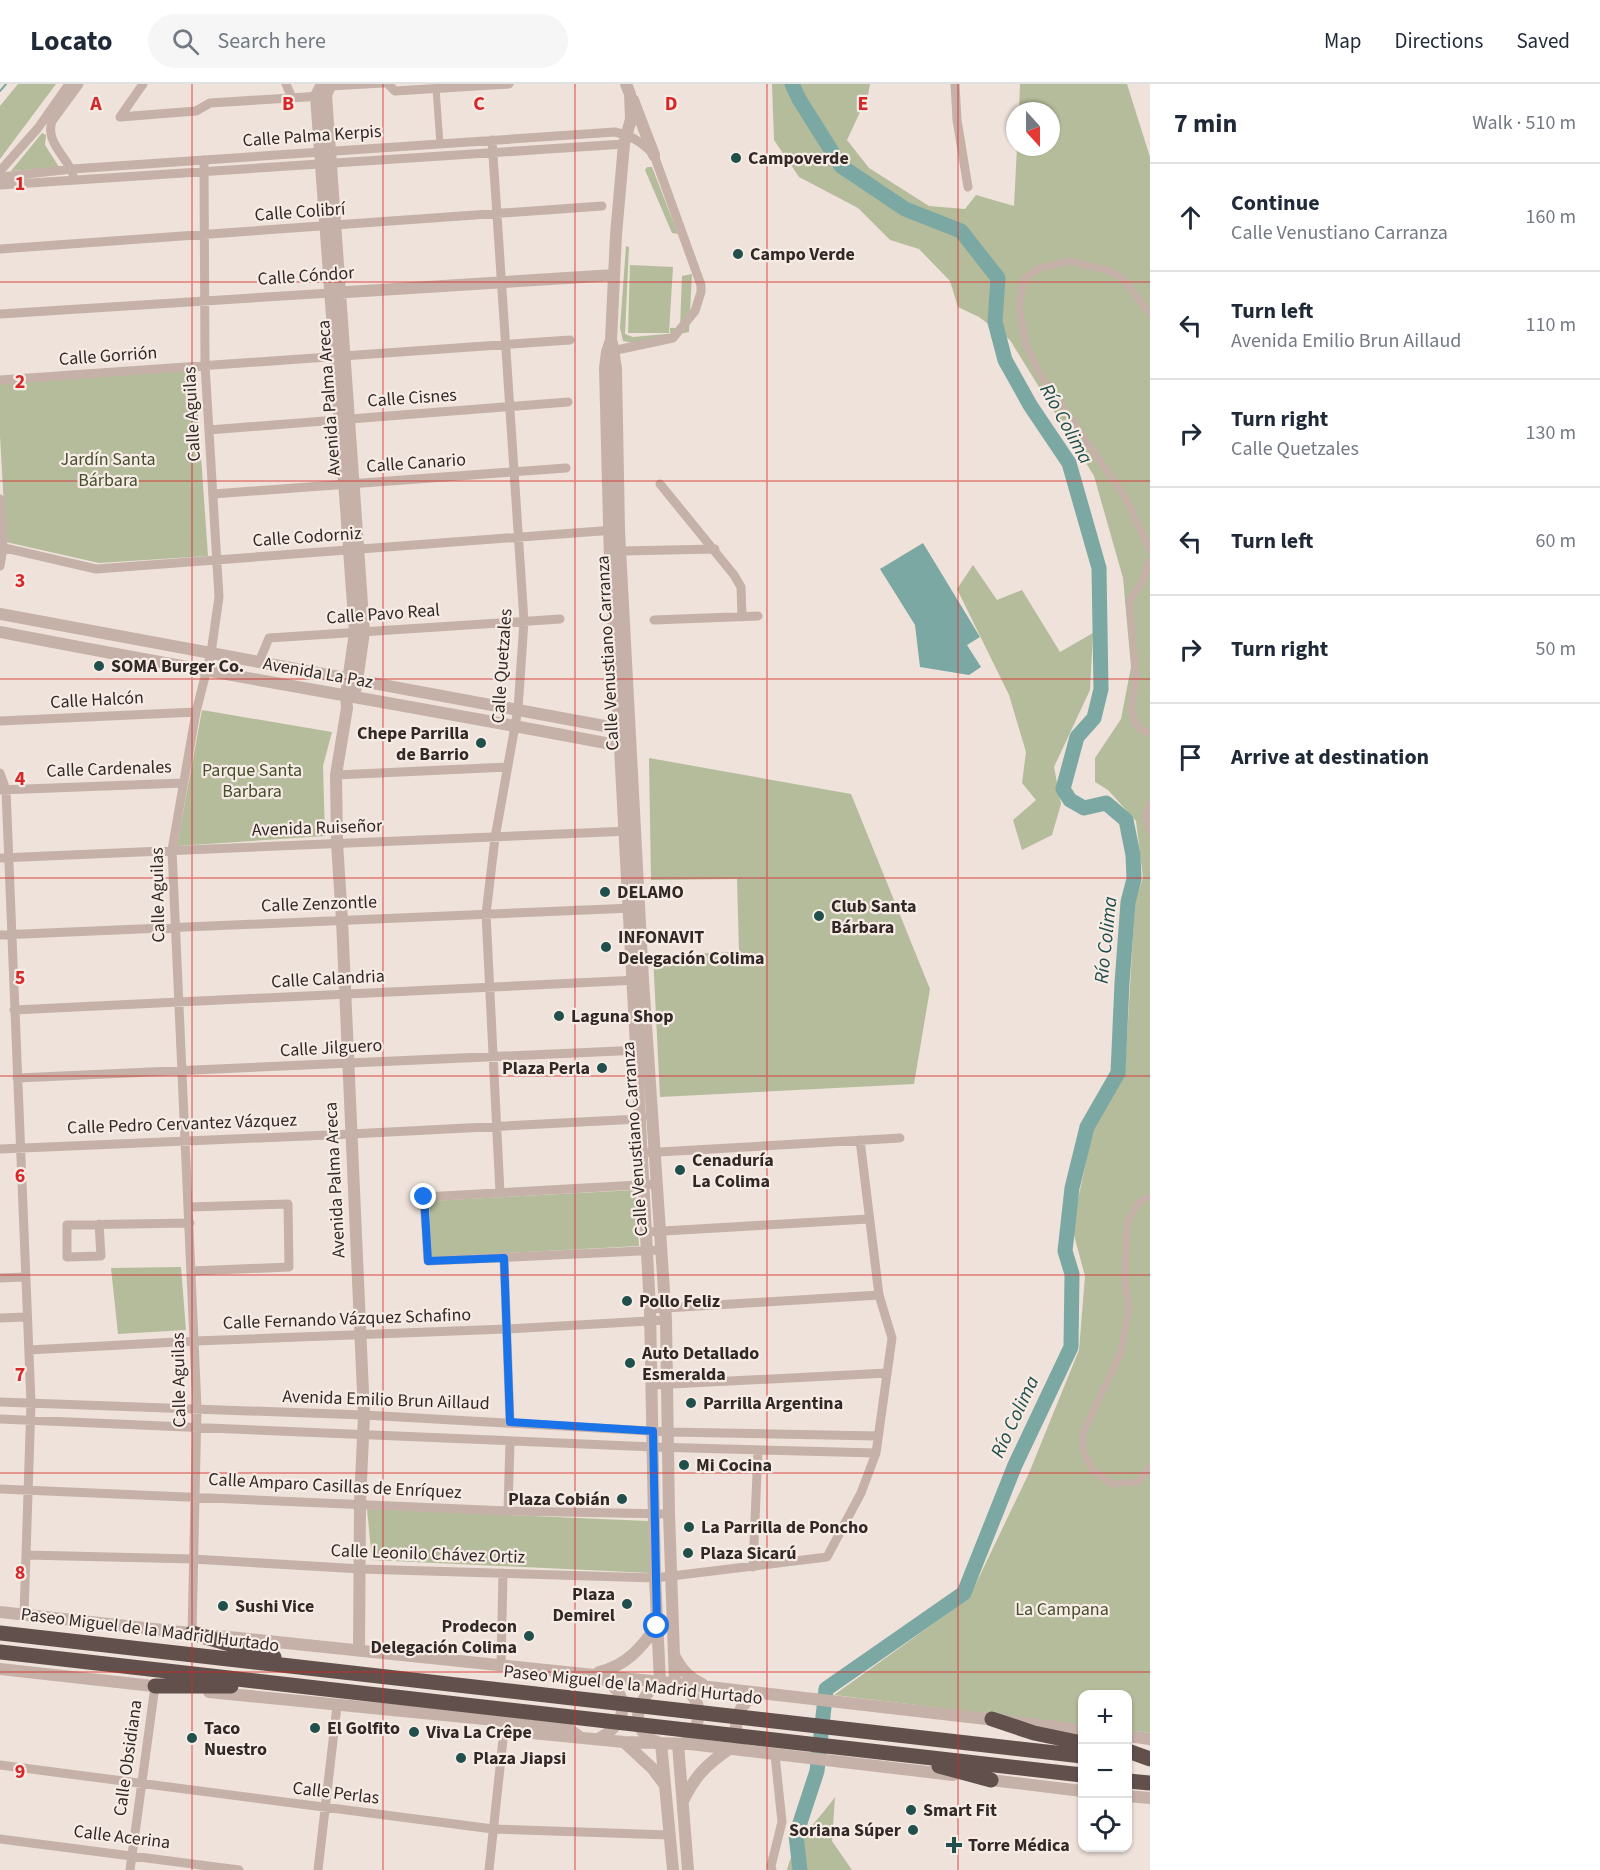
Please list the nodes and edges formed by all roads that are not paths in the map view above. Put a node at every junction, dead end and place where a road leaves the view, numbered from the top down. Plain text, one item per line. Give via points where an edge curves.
1 (69, 84) edge
2 (79, 84) edge
3 (143, 84) edge
4 (286, 84) edge
5 (383, 84) edge
6 (509, 84) edge
7 (955, 84) edge
8 (392, 88) edge
9 (325, 89) edge
10 (436, 89) junction
11 (628, 89) edge
12 (292, 98) junction
13 (626, 139) junction
14 (492, 140) junction
15 (440, 144) junction
16 (493, 153) junction
17 (654, 154) junction
18 (325, 158) junction
19 (204, 160) junction
20 (72, 169) junction
21 (0, 171) edge
22 (204, 171) junction
23 (0, 177) edge
24 (76, 180) junction
25 (0, 184) edge
26 (968, 187) dead end
27 (602, 206) dead end
28 (497, 214) junction
29 (330, 226) junction
30 (204, 235) junction
31 (0, 249) edge
32 (614, 275) junction
33 (502, 282) junction
34 (335, 292) junction
35 (205, 301) junction
36 (0, 314) edge
37 (1150, 314) edge
38 (570, 340) dead end
39 (506, 344) junction
40 (611, 348) junction
41 (340, 356) junction
42 (205, 365) junction
43 (0, 380) edge
44 (568, 402) dead end
45 (510, 407) junction
46 (344, 420) junction
47 (209, 430) junction
48 (566, 468) dead end
49 (514, 472) junction
50 (349, 484) junction
51 (660, 484) dead end
52 (213, 494) junction
53 (0, 499) edge
54 (614, 530) junction
55 (519, 537) junction
56 (2, 547) edge
57 (715, 549) junction
58 (354, 550) junction
59 (1150, 550) edge
60 (618, 558) junction
61 (217, 560) junction
62 (1150, 560) edge
63 (0, 566) edge
64 (0, 614) edge
65 (742, 616) junction
66 (758, 616) dead end
67 (560, 619) dead end
68 (654, 620) dead end
69 (524, 621) junction
70 (0, 632) edge
71 (360, 632) junction
72 (211, 653) junction
73 (259, 662) junction
74 (206, 672) junction
75 (353, 680) junction
76 (350, 696) junction
77 (518, 709) junction
78 (196, 712) junction
79 (0, 721) edge
80 (515, 727) junction
81 (625, 730) junction
82 (1150, 734) edge
83 (626, 747) junction
84 (508, 767) junction
85 (0, 773) edge
86 (336, 775) junction
87 (183, 783) junction
88 (3, 790) edge
89 (1150, 804) edge
90 (630, 831) junction
91 (1150, 831) edge
92 (495, 838) junction
93 (337, 843) junction
94 (172, 850) junction
95 (4, 858) edge
96 (635, 908) junction
97 (486, 914) junction
98 (342, 920) junction
99 (175, 927) junction
100 (11, 934) junction
101 (0, 935) edge
102 (638, 980) junction
103 (490, 987) junction
104 (345, 994) junction
105 (178, 1002) junction
106 (14, 1010) junction
107 (642, 1050) junction
108 (494, 1057) junction
109 (348, 1063) junction
110 (182, 1071) junction
111 (16, 1078) junction
112 (651, 1113) junction
113 (639, 1119) junction
114 (497, 1127) junction
115 (351, 1134) junction
116 (900, 1138) dead end
117 (186, 1140) junction
118 (860, 1140) junction
119 (20, 1147) junction
120 (0, 1149) edge
121 (648, 1153) junction
122 (650, 1185) junction
123 (500, 1193) junction
124 (1150, 1196) edge
125 (189, 1207) junction
126 (868, 1219) junction
127 (190, 1223) junction
128 (99, 1224) junction
129 (660, 1231) junction
130 (647, 1232) junction
131 (661, 1250) junction
132 (647, 1251) junction
133 (504, 1258) junction
134 (192, 1271) junction
135 (25, 1277) junction
136 (0, 1278) edge
137 (879, 1295) junction
138 (666, 1314) junction
139 (651, 1315) junction
140 (27, 1317) junction
141 (0, 1318) edge
142 (506, 1329) junction
143 (360, 1334) junction
144 (195, 1341) junction
145 (29, 1350) junction
146 (887, 1373) junction
147 (652, 1385) junction
148 (668, 1385) junction
149 (0, 1402) edge
150 (31, 1404) junction
151 (197, 1408) junction
152 (364, 1415) junction
153 (0, 1419) edge
154 (31, 1421) junction
155 (510, 1422) junction
156 (196, 1426) junction
157 (653, 1431) junction
158 (668, 1432) junction
159 (363, 1435) junction
160 (878, 1436) junction
161 (510, 1441) junction
162 (653, 1447) junction
163 (668, 1448) junction
164 (758, 1450) junction
165 (876, 1453) junction
166 (1150, 1467) edge
167 (0, 1489) edge
168 (29, 1490) junction
169 (195, 1497) junction
170 (360, 1503) junction
171 (508, 1511) junction
172 (654, 1514) junction
173 (669, 1514) junction
174 (26, 1555) junction
175 (193, 1559) junction
176 (753, 1567) junction
177 (361, 1569) junction
178 (503, 1573) junction
179 (670, 1577) junction
180 (655, 1578) junction
181 (0, 1612) edge
182 (24, 1615) junction
183 (0, 1626) edge
184 (657, 1626) junction
185 (0, 1633) edge
186 (192, 1633) junction
187 (53, 1639) junction
188 (359, 1650) junction
189 (0, 1652) edge
190 (673, 1653) junction
191 (501, 1665) junction
192 (0, 1669) edge
193 (314, 1669) junction
194 (592, 1675) junction
195 (660, 1682) junction
196 (675, 1684) junction
197 (155, 1686) junction
198 (312, 1687) junction
199 (709, 1687) junction
200 (758, 1693) junction
201 (337, 1706) junction
202 (992, 1719) junction
203 (505, 1721) junction
204 (1078, 1729) edge
205 (1132, 1737) edge
206 (1150, 1739) edge
207 (597, 1740) junction
208 (624, 1742) junction
209 (1078, 1742) edge
210 (662, 1743) junction
211 (678, 1744) junction
212 (729, 1749) junction
213 (756, 1752) junction
214 (887, 1752) junction
215 (1132, 1752) edge
216 (775, 1755) junction
217 (1078, 1755) edge
218 (1150, 1759) edge
219 (1132, 1762) edge
220 (1150, 1764) edge
221 (0, 1765) edge
222 (1078, 1774) edge
223 (991, 1780) junction
224 (1132, 1781) edge
225 (141, 1783) junction
226 (1150, 1783) edge
227 (664, 1784) junction
228 (1078, 1790) edge
229 (1132, 1796) edge
230 (1150, 1798) edge
231 (683, 1802) junction
232 (326, 1809) junction
233 (493, 1828) junction
234 (669, 1835) junction
235 (0, 1839) edge
236 (132, 1855) junction
237 (130, 1870) edge
238 (239, 1870) edge
239 (318, 1870) edge
240 (489, 1870) edge
241 (673, 1870) edge
242 (688, 1870) edge
243 (772, 1870) edge

1 - 21 street via 38,128
2 - 20 street via 50,126 57,150
3 - 12 street via 120,117 195,111 210,103
4 - 12 street
5 - 9 street
6 - 10 street
7 - 26 street
8 - 10 street
9 - 12 street
9 - 18 street, Avenida Palma Areca
10 - 15 street
11 - 13 street, Calle Venustiano Carranza via 631,119
11 - 17 street
13 - 14 street, Calle Palma Kerpis via 615,132
13 - 16 street, Calle Palma Kerpis
13 - 17 street via 641,141
13 - 32 street, Calle Venustiano Carranza
14 - 15 street, Calle Palma Kerpis
14 - 16 street, Calle Quetzales
15 - 18 street, Calle Palma Kerpis
16 - 18 street, Calle Palma Kerpis
16 - 28 street, Calle Quetzales
17 - 40 street via 701,292 695,311 673,338
18 - 19 street, Calle Palma Kerpis
18 - 22 street, Calle Palma Kerpis
18 - 29 street, Avenida Palma Areca
19 - 20 street, Calle Palma Kerpis
19 - 22 street, Calle Aguilas
20 - 23 street, Calle Palma Kerpis
20 - 24 street
22 - 24 street, Calle Palma Kerpis
22 - 30 street, Calle Aguilas
24 - 25 street, Calle Palma Kerpis
27 - 28 street, Calle Colibrí
28 - 29 street, Calle Colibrí
28 - 33 street, Calle Quetzales
29 - 30 street, Calle Colibrí
29 - 34 street, Avenida Palma Areca
30 - 31 street, Calle Colibrí
30 - 35 street, Calle Aguilas
32 - 33 street, Calle Cóndor
32 - 40 street, Calle Venustiano Carranza
33 - 34 street, Calle Cóndor
33 - 39 street, Calle Quetzales
34 - 35 street, Calle Cóndor
34 - 41 street, Avenida Palma Areca
35 - 36 street, Calle Cóndor
35 - 42 street, Calle Aguilas
37 - 59 street via 1125,281 1110,271 1070,261 1040,268 1024,279 1019,307 1026,345 1040,375 1125,498
38 - 39 street, Calle Gorrión
39 - 41 street, Calle Gorrión
39 - 45 street, Calle Quetzales
40 - 54 street, Calle Venustiano Carranza
41 - 42 street, Calle Gorrión
41 - 46 street, Avenida Palma Areca
42 - 43 street, Calle Gorrión
42 - 47 street, Calle Aguilas
44 - 45 street, Calle Cisnes
45 - 46 street, Calle Cisnes
45 - 49 street, Calle Quetzales
46 - 47 street, Calle Cisnes
46 - 50 street, Avenida Palma Areca
47 - 52 street, Calle Aguilas
48 - 49 street, Calle Canario
49 - 50 street, Calle Canario
49 - 55 street, Calle Quetzales
50 - 52 street, Calle Canario
50 - 58 street, Avenida Palma Areca
51 - 57 street
52 - 61 street, Calle Aguilas
53 - 56 street
54 - 55 street, Calle Codorniz
54 - 60 street, Calle Venustiano Carranza
55 - 58 street, Calle Codorniz
55 - 69 street, Calle Quetzales
56 - 61 street, Calle Codorniz via 96,569
56 - 63 street
57 - 60 street
57 - 65 street via 741,587
58 - 61 street, Calle Codorniz
58 - 71 street, Avenida Palma Areca
60 - 81 street, Calle Venustiano Carranza
61 - 72 street, Calle Aguilas via 219,597
62 - 82 street via 1129,602 1136,675 1131,709 1137,727
64 - 72 street, Avenida La Paz
65 - 66 street
65 - 68 street
67 - 69 street, Calle Pavo Real
69 - 71 street, Calle Pavo Real
69 - 77 street, Calle Quetzales
70 - 74 street, Avenida La Paz
71 - 73 street, Calle Pavo Real via 269,638
71 - 75 street, Avenida Palma Areca
72 - 73 street, Avenida La Paz
72 - 74 street, Calle Aguilas
73 - 75 street, Avenida La Paz
74 - 76 street, Avenida La Paz
74 - 78 street, Calle Aguilas
75 - 76 street, Avenida Palma Areca
75 - 77 street, Avenida La Paz
76 - 80 street, Avenida La Paz
76 - 86 street, Avenida Palma Areca
77 - 80 street, Calle Quetzales
77 - 81 street, Avenida La Paz
78 - 79 street, Calle Halcón
78 - 87 street, Calle Aguilas
80 - 83 street, Avenida La Paz
80 - 84 street, Calle Quetzales
81 - 83 street, Calle Venustiano Carranza
83 - 90 street, Calle Venustiano Carranza
84 - 86 street
84 - 92 street, Calle Quetzales
85 - 88 street
86 - 93 street, Avenida Palma Areca
87 - 88 street, Calle Cardenales
87 - 94 street, Calle Aguilas
88 - 95 street
89 - 91 street via 1145,817
90 - 92 street, Avenida Ruiseñor
90 - 96 street, Calle Venustiano Carranza
92 - 93 street, Avenida Ruiseñor
92 - 97 street, Calle Quetzales
93 - 94 street, Avenida Ruiseñor
93 - 98 street, Avenida Palma Areca
94 - 95 street, Avenida Ruiseñor
94 - 99 street, Calle Aguilas
95 - 100 street
96 - 97 street, Calle Zenzontle
96 - 102 street, Calle Venustiano Carranza
97 - 98 street, Calle Zenzontle
97 - 103 street, Calle Quetzales
98 - 99 street, Calle Zenzontle
98 - 104 street, Avenida Palma Areca
99 - 100 street, Calle Zenzontle
99 - 105 street, Calle Aguilas
100 - 101 street, Calle Zenzontle
100 - 106 street
102 - 103 street, Calle Calandria
102 - 107 street, Calle Venustiano Carranza
103 - 104 street, Calle Calandria
103 - 108 street, Calle Quetzales
104 - 105 street, Calle Calandria
104 - 109 street, Avenida Palma Areca
105 - 106 street, Calle Calandria
105 - 110 street, Calle Aguilas
106 - 111 street
107 - 108 street, Calle Jilguero
107 - 112 street, Calle Venustiano Carranza
107 - 113 street, Calle Venustiano Carranza
108 - 109 street, Calle Jilguero
108 - 114 street, Calle Quetzales
109 - 110 street, Calle Jilguero
109 - 115 street, Avenida Palma Areca
110 - 111 street, Calle Jilguero
110 - 117 street, Calle Aguilas
111 - 119 street
112 - 113 street, Calle Pedro Cervantez Vázquez
112 - 121 street, Calle Venustiano Carranza
113 - 114 street, Calle Pedro Cervantez Vázquez
113 - 121 street, Calle Venustiano Carranza
114 - 115 street, Calle Pedro Cervantez Vázquez
114 - 123 street, Calle Quetzales
115 - 117 street, Calle Pedro Cervantez Vázquez
115 - 143 street, Avenida Palma Areca
116 - 118 street
117 - 119 street, Calle Pedro Cervantez Vázquez
117 - 125 street, Calle Aguilas
118 - 121 street
118 - 126 street
119 - 120 street, Calle Pedro Cervantez Vázquez
119 - 135 street
121 - 122 street, Calle Venustiano Carranza
122 - 123 street
122 - 129 street, Calle Venustiano Carranza
122 - 130 street, Calle Venustiano Carranza
123 - 133 street via 424,1197 428,1261
124 - 166 street via 1138,1203 1126,1223 1125,1284 1129,1307 1121,1352 1083,1433 1083,1450 1093,1471 1112,1484 1138,1482
125 - 127 street, Calle Aguilas
125 - 134 street via 288,1204 289,1267
126 - 129 street
126 - 137 street
127 - 128 street
127 - 134 street, Calle Aguilas
128 - 128 street via 67,1225 67,1257 100,1256
129 - 130 street
129 - 131 street, Calle Venustiano Carranza
130 - 132 street, Calle Venustiano Carranza
131 - 132 street
131 - 138 street, Calle Venustiano Carranza
132 - 133 street
132 - 139 street, Calle Venustiano Carranza
133 - 142 street
134 - 144 street, Calle Aguilas
135 - 136 street
135 - 140 street
137 - 138 street, Calle Fernando Vázquez Schafino
137 - 146 street via 892,1338
138 - 139 street, Calle Fernando Vázquez Schafino
138 - 148 street, Calle Venustiano Carranza
139 - 142 street, Calle Fernando Vázquez Schafino
139 - 147 street, Calle Venustiano Carranza
140 - 141 street
140 - 145 street
142 - 143 street, Calle Fernando Vázquez Schafino
142 - 155 street
143 - 144 street, Calle Fernando Vázquez Schafino
143 - 152 street, Avenida Palma Areca
144 - 145 street, Calle Fernando Vázquez Schafino
144 - 151 street, Calle Aguilas
145 - 150 street
146 - 148 street
146 - 160 street
147 - 148 street
147 - 157 street, Calle Venustiano Carranza
148 - 158 street, Calle Venustiano Carranza
149 - 150 street, Avenida Emilio Brun Aillaud
150 - 151 street, Avenida Emilio Brun Aillaud
150 - 154 street
151 - 152 street, Avenida Emilio Brun Aillaud
151 - 156 street, Calle Aguilas
152 - 155 street, Avenida Emilio Brun Aillaud
152 - 159 street, Avenida Palma Areca
153 - 154 street, Avenida Emilio Brun Aillaud
154 - 156 street, Avenida Emilio Brun Aillaud
154 - 168 street
155 - 157 street, Avenida Emilio Brun Aillaud
156 - 159 street, Avenida Emilio Brun Aillaud
156 - 169 street, Calle Aguilas
157 - 158 street, Avenida Emilio Brun Aillaud
157 - 162 street, Calle Venustiano Carranza
158 - 160 street, Avenida Emilio Brun Aillaud
158 - 163 street, Calle Venustiano Carranza
159 - 161 street, Avenida Emilio Brun Aillaud
159 - 170 street, Avenida Palma Areca
160 - 165 street
161 - 162 street, Avenida Emilio Brun Aillaud
161 - 171 street
162 - 163 street, Avenida Emilio Brun Aillaud
162 - 172 street, Calle Venustiano Carranza
163 - 164 street, Avenida Emilio Brun Aillaud
163 - 173 street, Calle Venustiano Carranza
164 - 165 street, Avenida Emilio Brun Aillaud
164 - 176 street
165 - 176 street, Calle Leonilo Chávez Ortiz via 861,1493 827,1557
167 - 168 street, Calle Amparo Casillas de Enríquez
168 - 169 street, Calle Amparo Casillas de Enríquez
168 - 174 street
169 - 170 street, Calle Amparo Casillas de Enríquez
169 - 175 street, Calle Aguilas
170 - 171 street, Calle Amparo Casillas de Enríquez
170 - 177 street, Avenida Palma Areca
171 - 172 street, Calle Amparo Casillas de Enríquez
172 - 173 street, Calle Amparo Casillas de Enríquez
172 - 180 street, Calle Venustiano Carranza
173 - 179 street, Calle Venustiano Carranza
174 - 175 street, Calle Leonilo Chávez Ortiz
174 - 182 street
175 - 177 street, Calle Leonilo Chávez Ortiz
175 - 186 street, Calle Aguilas
176 - 179 street, Calle Leonilo Chávez Ortiz
177 - 178 street, Calle Leonilo Chávez Ortiz
177 - 188 street, Avenida Palma Areca
178 - 180 street, Calle Leonilo Chávez Ortiz
178 - 191 street
179 - 180 street, Calle Leonilo Chávez Ortiz
179 - 190 street, Calle Venustiano Carranza
180 - 184 street, Calle Venustiano Carranza
181 - 182 street
182 - 186 street
183 - 187 highway
184 - 194 street via 629,1659
184 - 195 street, Calle Venustiano Carranza
185 - 187 highway, Paseo Miguel de la Madrid Hurtado
186 - 188 street
186 - 193 highway
187 - 193 highway, Paseo Miguel de la Madrid Hurtado
188 - 191 street
189 - 198 highway, Paseo Miguel de la Madrid Hurtado
190 - 196 street, Calle Venustiano Carranza
190 - 199 street via 693,1680
191 - 194 street
192 - 197 street
193 - 217 highway, Paseo Miguel de la Madrid Hurtado
194 - 195 street
194 - 207 street via 612,1684 619,1692 623,1711 614,1728
195 - 196 street
195 - 210 street via 644,1695 638,1715 644,1732
196 - 199 street
196 - 211 street via 693,1695 699,1713 693,1732
197 - 198 highway
197 - 201 street
197 - 225 street, Calle Obsidiana
198 - 214 highway, Paseo Miguel de la Madrid Hurtado
199 - 200 street
200 - 202 street
200 - 213 street via 743,1705 736,1724 741,1742
201 - 203 street
201 - 232 street
202 - 204 street
202 - 209 highway
203 - 207 street via 532,1732
203 - 233 street
205 - 206 street
207 - 208 street
208 - 210 street
208 - 227 street
210 - 211 street
210 - 227 street
211 - 212 street
211 - 231 street
212 - 213 street
212 - 231 street via 693,1780
213 - 216 street
214 - 222 highway, Paseo Miguel de la Madrid Hurtado
214 - 223 highway
215 - 218 highway
216 - 223 street
216 - 243 street via 782,1822
219 - 220 highway
221 - 225 street, Calle Perlas
223 - 228 street
224 - 226 highway
225 - 232 street, Calle Perlas
225 - 236 street, Calle Obsidiana
227 - 234 street
229 - 230 street
231 - 242 street
232 - 233 street, Calle Perlas
232 - 239 street
233 - 234 street, Calle Perlas
233 - 240 street
234 - 241 street
235 - 236 street, Calle Acerina
236 - 237 street, Calle Obsidiana
236 - 238 street, Calle Acerina

